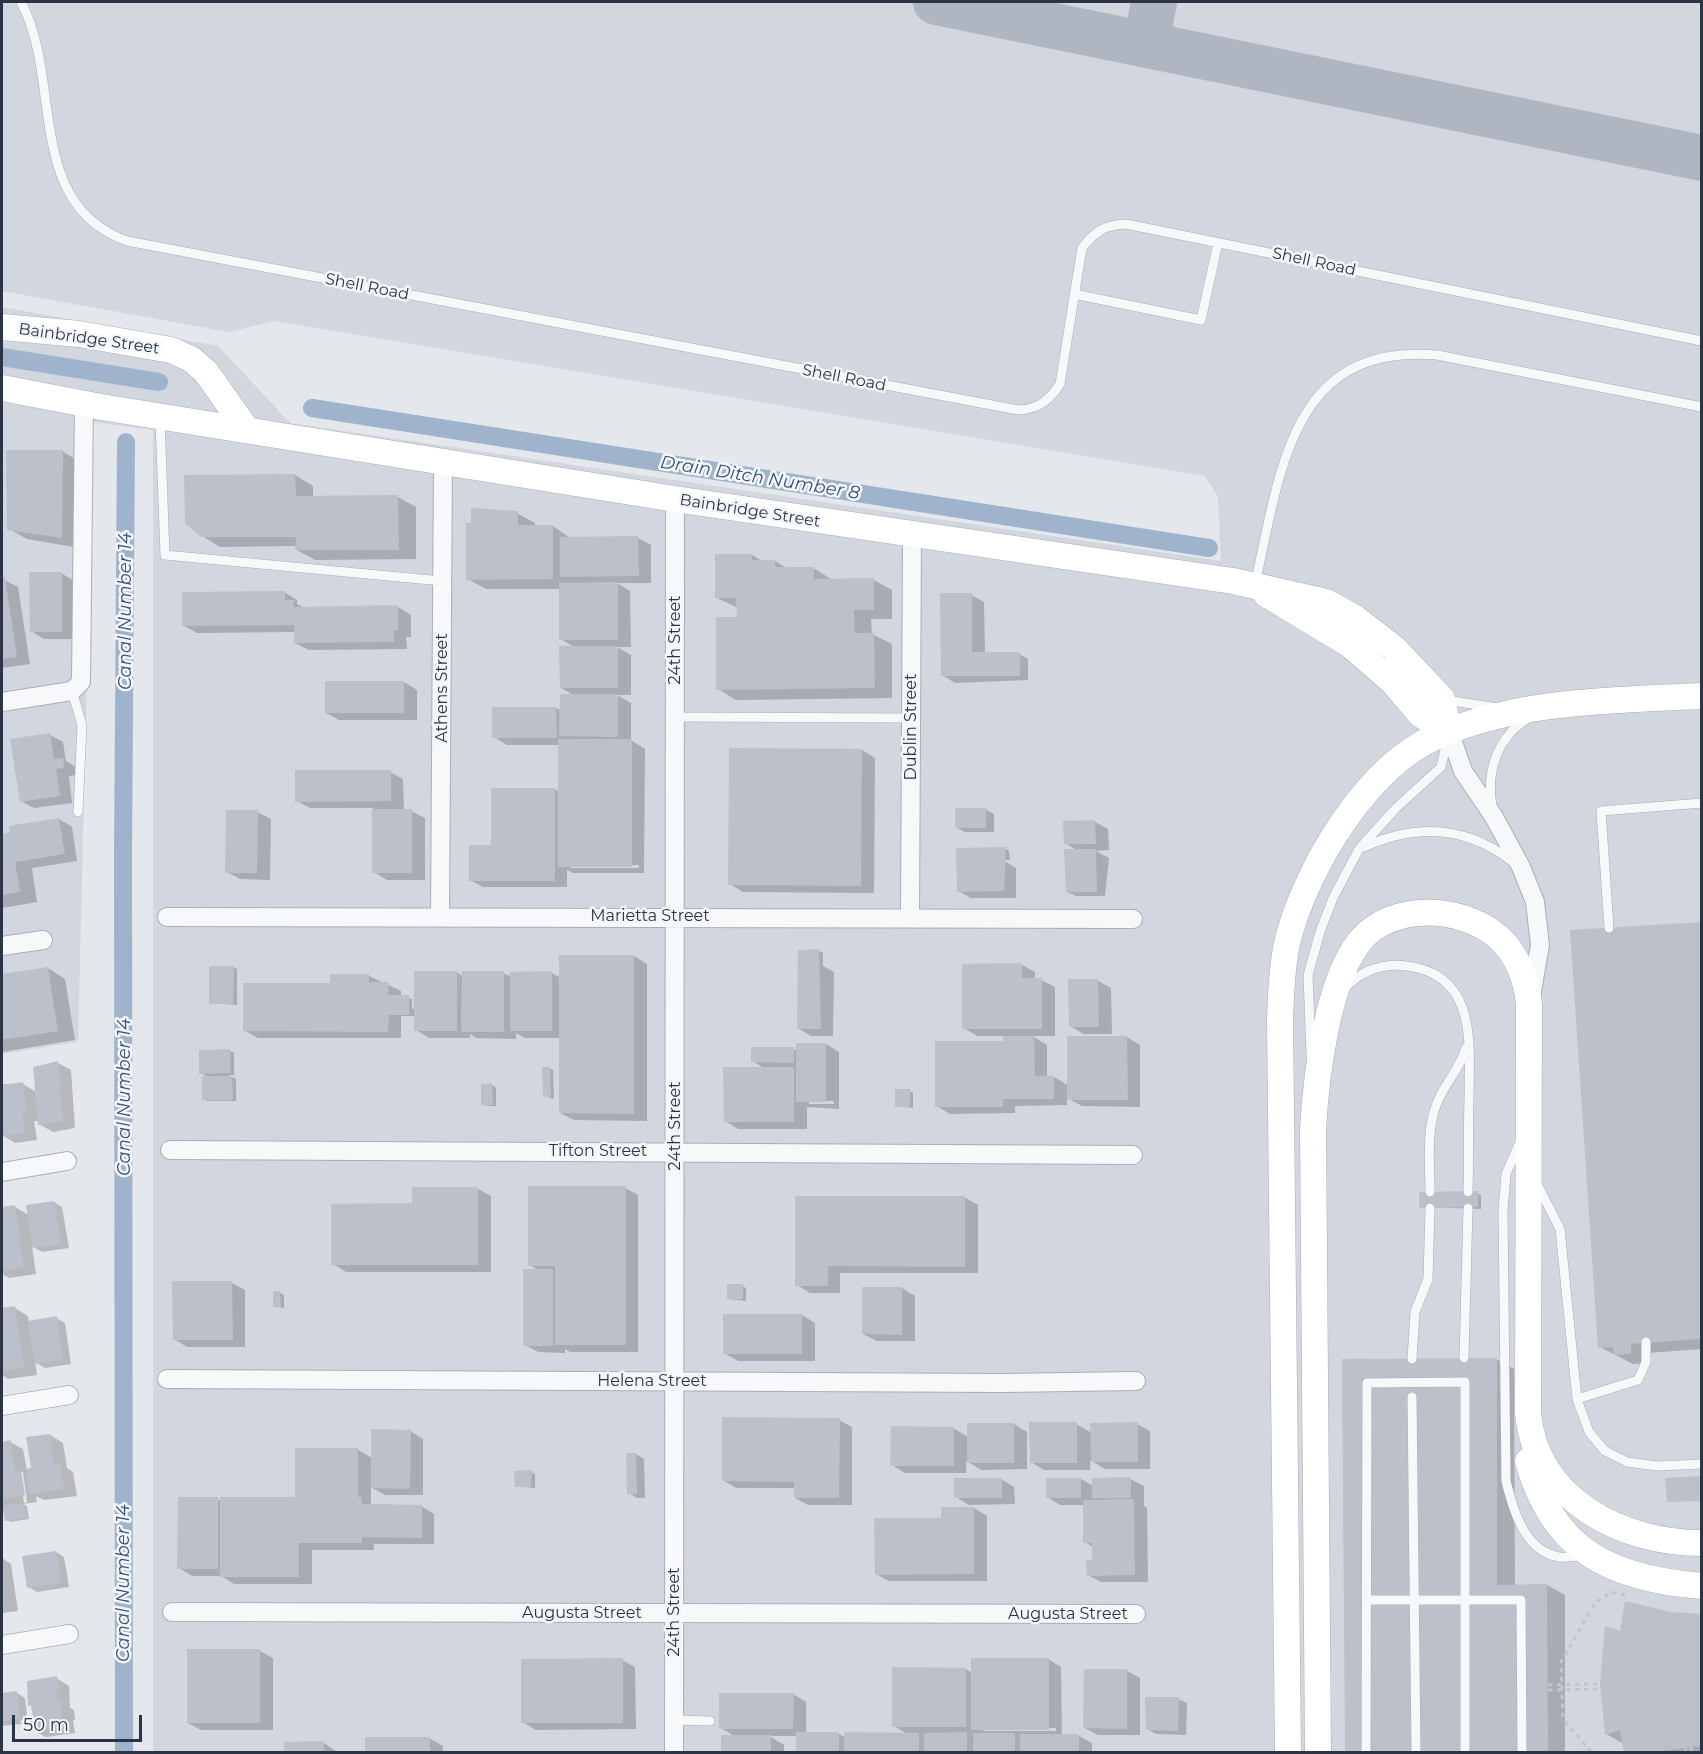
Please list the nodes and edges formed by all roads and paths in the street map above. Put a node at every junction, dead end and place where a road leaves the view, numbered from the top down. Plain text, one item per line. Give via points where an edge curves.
1 (21, 2) edge
2 (1218, 243) junction
3 (1074, 294) junction
4 (2, 327) edge
5 (1701, 341) edge
6 (2, 388) edge
7 (84, 403) junction
8 (1701, 407) edge
9 (159, 417) junction
10 (247, 430) junction
11 (443, 461) junction
12 (675, 499) junction
13 (912, 536) junction
14 (442, 580) junction
15 (1255, 587) junction
16 (1356, 634) junction
17 (72, 691) junction
18 (1701, 696) edge
19 (1442, 699) junction
20 (2, 702) edge
21 (1553, 706) junction
22 (1518, 712) junction
23 (675, 717) junction
24 (911, 718) junction
25 (1449, 731) junction
26 (1701, 803) edge
27 (78, 812) dead end
28 (1494, 817) junction
29 (1359, 849) junction
30 (1521, 867) junction
31 (440, 916) junction
32 (675, 916) junction
33 (167, 917) dead end
34 (910, 918) junction
35 (1134, 919) dead end
36 (1609, 928) dead end
37 (44, 940) dead end
38 (2, 946) edge
39 (1529, 1005) junction
40 (1333, 1008) junction
41 (1470, 1038) junction
42 (1314, 1112) junction
43 (1530, 1121) junction
44 (170, 1150) dead end
45 (675, 1151) junction
46 (1133, 1155) dead end
47 (67, 1161) dead end
48 (1530, 1169) junction
49 (2, 1172) edge
50 (1430, 1192) dead end
51 (1468, 1192) dead end
52 (1430, 1208) dead end
53 (1468, 1208) dead end
54 (1646, 1342) dead end
55 (1528, 1356) junction
56 (1464, 1358) dead end
57 (1412, 1359) dead end
58 (167, 1379) dead end
59 (674, 1381) junction
60 (1136, 1381) dead end
61 (69, 1395) dead end
62 (1412, 1396) dead end
63 (1577, 1399) junction
64 (2, 1406) edge
65 (1701, 1464) edge
66 (1701, 1543) edge
67 (1590, 1556) junction
68 (1701, 1586) edge
69 (1631, 1597) dead end
70 (1465, 1599) junction
71 (1367, 1600) junction
72 (1414, 1600) junction
73 (172, 1612) dead end
74 (675, 1613) junction
75 (1136, 1614) dead end
76 (69, 1634) dead end
77 (2, 1645) edge
78 (1548, 1684) dead end
79 (1548, 1690) dead end
80 (1561, 1690) junction
81 (674, 1720) junction
82 (710, 1720) dead end
83 (1685, 1747) dead end
84 (1691, 1747) dead end
85 (674, 1752) edge
86 (1288, 1752) edge
87 (1318, 1752) edge
88 (1366, 1752) edge
89 (1416, 1752) edge
90 (1465, 1752) edge
91 (1522, 1752) edge
92 (1591, 1752) edge
93 (1686, 1752) edge
94 (1691, 1752) edge

1 - 3 lane, Shell Road via 34,33 58,172 75,205 107,234 127,241 1018,411 1039,406 1060,384
2 - 3 lane, Shell Road via 1126,224 1109,225 1093,234 1082,248
2 - 3 lane via 1201,320
2 - 5 lane, Shell Road
4 - 10 main road, Bainbridge Street via 79,334 171,350 191,359 206,372
6 - 7 main road, Bainbridge Street
7 - 9 main road, Bainbridge Street
7 - 17 street via 83,664 81,682
8 - 15 lane via 1437,355 1410,353 1364,365 1325,387 1291,436
9 - 10 main road, Bainbridge Street
9 - 14 lane via 165,555
10 - 11 main road, Bainbridge Street
11 - 12 main road, Bainbridge Street
11 - 14 street, Athens Street
12 - 13 main road, Bainbridge Street
12 - 23 street, 24th Street
13 - 15 main road, Bainbridge Street
13 - 24 street, Dublin Street
14 - 31 street, Athens Street
15 - 16 main road, Bainbridge Street
16 - 19 main road, Bainbridge Street via 1394,648
16 - 25 main road, Bainbridge Street via 1421,715
17 - 20 street
17 - 27 lane via 82,725
18 - 21 main road
19 - 22 lane
19 - 25 main road
21 - 22 main road
21 - 28 lane via 1517,725 1501,744 1491,780
22 - 25 main road
23 - 24 lane
23 - 32 street, 24th Street
24 - 34 street, Dublin Street
25 - 28 street via 1463,771
25 - 29 lane via 1441,767
25 - 86 main road via 1405,756 1355,808 1310,878 1284,957 1280,1021
26 - 36 lane via 1601,811
28 - 30 street
29 - 30 lane via 1387,837 1443,831 1471,836 1493,846
29 - 42 lane via 1333,898 1308,975
30 - 39 street via 1540,928
31 - 32 street, Marietta Street
31 - 33 street, Marietta Street
32 - 34 street, Marietta Street
32 - 45 street, 24th Street
34 - 35 street, Marietta Street
37 - 38 street
39 - 40 main road via 1525,979 1499,938 1486,928 1452,915 1419,913 1396,918 1362,939 1345,968
39 - 43 main road
40 - 41 lane via 1343,990 1365,972 1379,966 1412,967 1442,980 1453,991 1467,1017
40 - 42 main road via 1321,1056
41 - 50 lane via 1433,1115
41 - 51 lane
42 - 87 main road
43 - 48 main road
43 - 67 lane via 1506,1174 1503,1210 1506,1480 1513,1510 1532,1542 1557,1557
44 - 45 street, Tifton Street
45 - 46 street, Tifton Street
45 - 59 street, 24th Street
47 - 49 street
48 - 55 main road
48 - 63 lane via 1560,1229
52 - 57 lane via 1428,1279 1415,1312
53 - 56 lane
54 - 63 lane via 1646,1362 1638,1380
55 - 66 main road via 1529,1427 1554,1481 1606,1522 1643,1536
55 - 67 main road via 1524,1426 1531,1472 1558,1525
58 - 59 street, Helena Street
59 - 60 street, Helena Street
59 - 74 street, 24th Street
61 - 64 street
62 - 72 lane
63 - 65 lane via 1589,1432 1605,1451 1626,1462 1657,1466
67 - 68 main road via 1618,1571
69 - 80 path via 1611,1592 1595,1603 1561,1662
70 - 71 lane via 1465,1382 1367,1383
70 - 72 lane
70 - 90 lane
70 - 91 lane via 1521,1600
71 - 72 lane
71 - 88 lane
72 - 89 lane
73 - 74 street, Augusta Street
74 - 75 street, Augusta Street
74 - 81 street, 24th Street
76 - 77 street
78 - 80 path, bridge via 1600,1687
79 - 80 path
80 - 92 path via 1563,1719
81 - 82 lane
81 - 85 street, 24th Street
83 - 93 path
84 - 94 path

